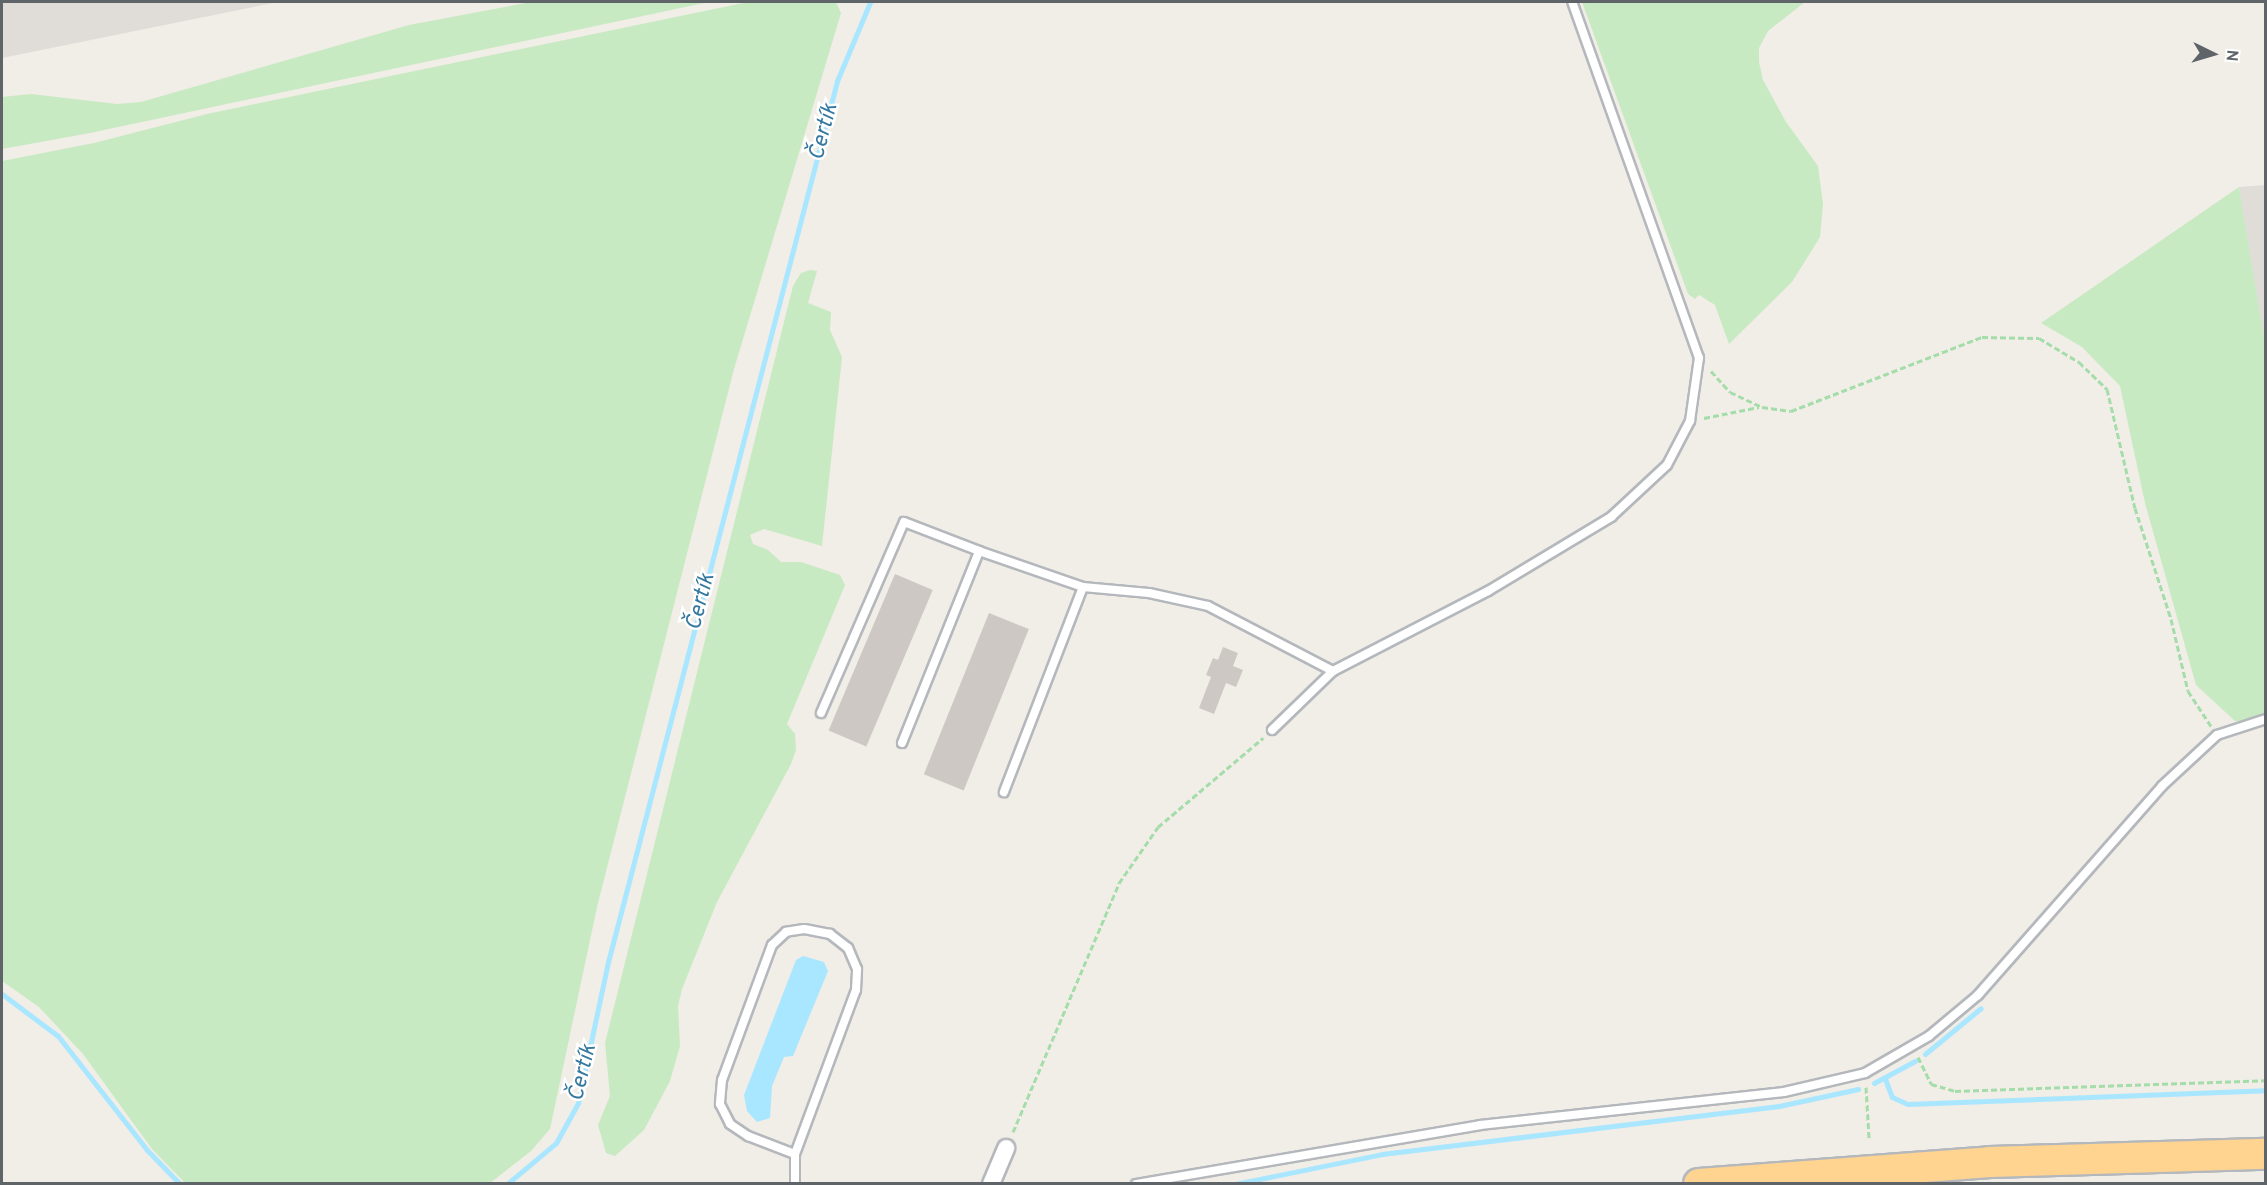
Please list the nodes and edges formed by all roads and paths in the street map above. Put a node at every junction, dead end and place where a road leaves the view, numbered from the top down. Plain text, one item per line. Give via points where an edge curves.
1 (1572, 2) edge
2 (1699, 358) junction
3 (1761, 407) junction
4 (1690, 421) junction
5 (978, 550) junction
6 (1083, 587) junction
7 (1333, 670) junction
8 (821, 713) dead end
9 (2265, 719) edge
10 (1272, 730) joint
11 (2217, 735) junction
12 (902, 743) dead end
13 (1004, 792) dead end
14 (1913, 1047) junction
15 (1865, 1073) junction
16 (2265, 1080) edge
17 (1869, 1138) dead end
18 (1006, 1148) joint
19 (795, 1154) junction
20 (2265, 1155) edge
21 (795, 1184) edge
22 (991, 1184) edge
23 (1136, 1184) edge
24 (1699, 1184) edge

1 - 2 lane
2 - 3 path via 1730,392
2 - 4 lane
3 - 4 path
3 - 11 path via 1791,411 1982,337 2039,338 2079,362 2107,389 2135,508 2171,619 2187,691
4 - 7 lane via 1666,465 1611,517 1488,591
5 - 6 lane
5 - 8 lane via 904,522
5 - 12 lane
6 - 7 lane via 1149,593 1208,606
6 - 13 lane
7 - 10 lane
9 - 11 lane
10 - 18 path via 1158,827 1119,883
11 - 14 lane via 2162,786 1978,996
14 - 15 lane
14 - 16 path via 1931,1084 1942,1090
15 - 17 path
15 - 23 lane via 1784,1092 1480,1125
18 - 22 street
19 - 19 lane via 856,990 857,969 848,948 830,934 804,929 786,932 772,945 722,1080 720,1104 730,1124 748,1136
19 - 21 lane
20 - 24 highway via 1990,1162

